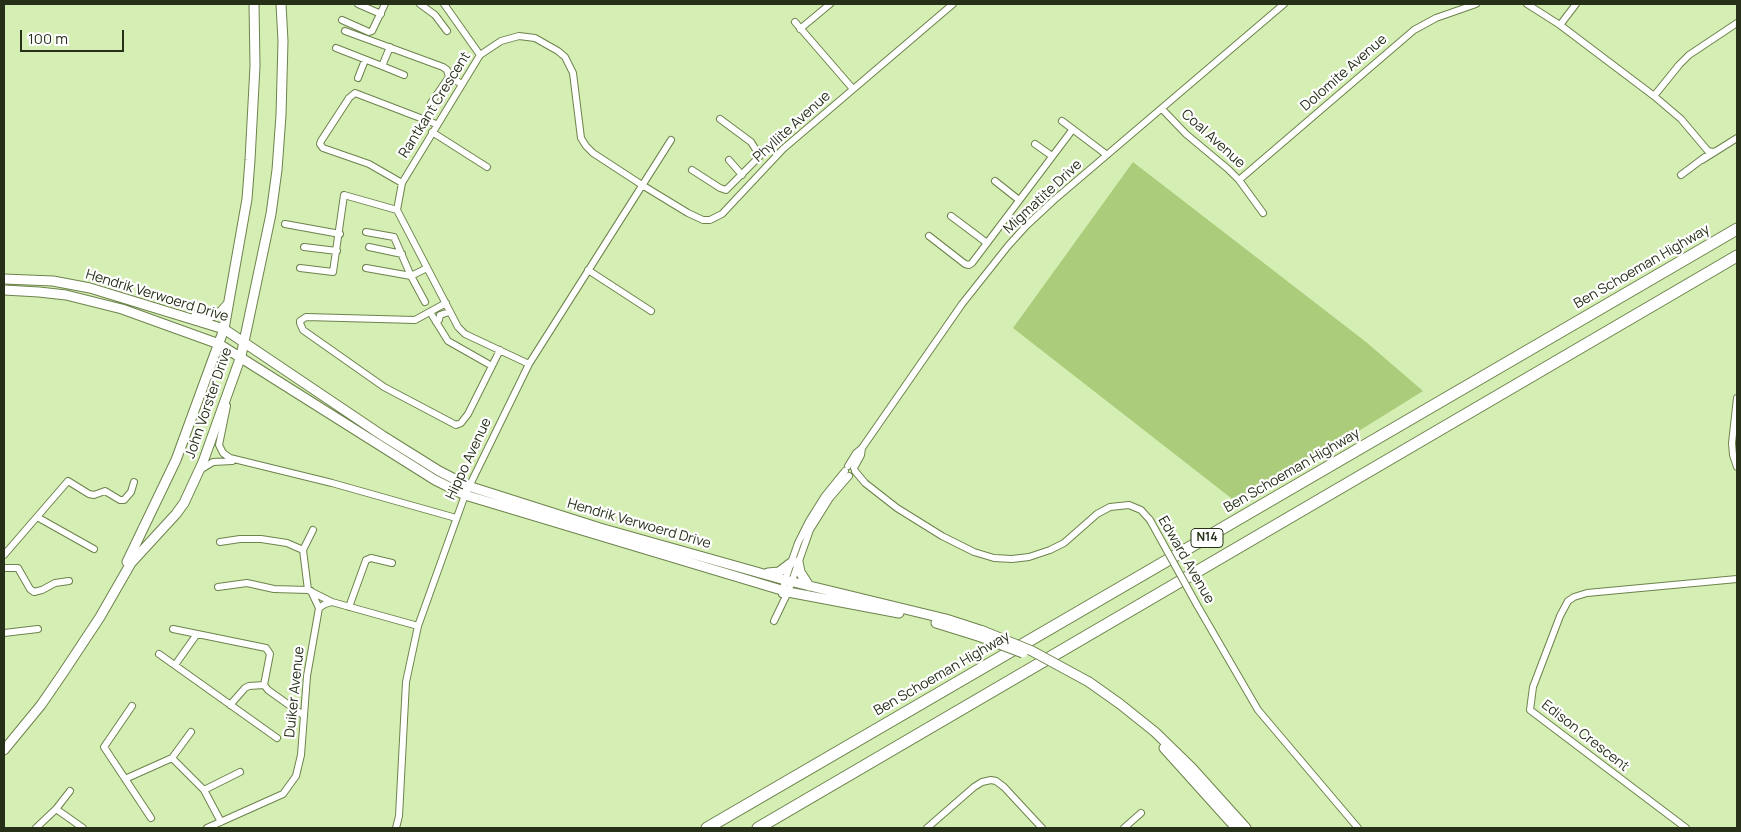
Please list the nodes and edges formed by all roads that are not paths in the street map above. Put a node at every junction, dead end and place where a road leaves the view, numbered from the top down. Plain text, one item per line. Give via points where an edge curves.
1 (254, 4) edge
2 (281, 4) edge
3 (358, 4) edge
4 (385, 4) edge
5 (420, 4) edge
6 (830, 4) edge
7 (953, 4) edge
8 (1284, 4) edge
9 (1476, 4) edge
10 (1528, 4) edge
11 (1576, 4) edge
12 (445, 6) edge
13 (380, 14) junction
14 (434, 15) junction
15 (342, 20) dead end
16 (794, 22) dead end
17 (1737, 22) edge
18 (1560, 25) junction
19 (800, 28) junction
20 (345, 30) dead end
21 (447, 31) dead end
22 (390, 47) junction
23 (336, 48) dead end
24 (480, 55) junction
25 (366, 60) junction
26 (382, 66) junction
27 (404, 75) dead end
28 (449, 77) junction
29 (358, 78) dead end
30 (462, 84) junction
31 (853, 89) junction
32 (1654, 96) junction
33 (431, 103) dead end
34 (1162, 108) junction
35 (720, 119) dead end
36 (1062, 121) dead end
37 (436, 124) junction
38 (1073, 129) junction
39 (432, 132) junction
40 (1737, 138) edge
41 (670, 140) dead end
42 (1035, 144) dead end
43 (1704, 147) junction
44 (1716, 151) junction
45 (1107, 155) junction
46 (1052, 156) junction
47 (729, 160) dead end
48 (757, 160) junction
49 (1702, 160) junction
50 (486, 167) dead end
51 (765, 167) junction
52 (692, 170) dead end
53 (742, 175) junction
54 (1680, 175) dead end
55 (1239, 180) junction
56 (995, 181) dead end
57 (402, 183) junction
58 (642, 185) junction
59 (1019, 200) junction
60 (397, 210) junction
61 (1263, 213) dead end
62 (951, 216) dead end
63 (285, 224) dead end
64 (1737, 228) edge
65 (366, 232) dead end
66 (340, 234) junction
67 (928, 236) dead end
68 (987, 243) junction
69 (304, 247) dead end
70 (369, 247) dead end
71 (337, 251) junction
72 (402, 254) junction
73 (1737, 256) edge
74 (300, 268) dead end
75 (366, 268) dead end
76 (427, 268) junction
77 (588, 270) junction
78 (411, 276) junction
79 (4, 278) edge
80 (4, 290) edge
81 (135, 301) junction
82 (425, 302) dead end
83 (446, 303) junction
84 (228, 304) junction
85 (651, 311) dead end
86 (430, 312) junction
87 (449, 312) junction
88 (436, 322) junction
89 (224, 329) junction
90 (245, 342) junction
91 (219, 344) junction
92 (500, 350) junction
93 (241, 356) junction
94 (529, 364) junction
95 (492, 366) junction
96 (232, 384) junction
97 (1737, 398) edge
98 (238, 461) junction
99 (1737, 467) edge
100 (200, 470) junction
101 (850, 471) junction
102 (134, 482) dead end
103 (466, 491) junction
104 (37, 517) junction
105 (456, 518) junction
106 (312, 530) dead end
107 (220, 542) dead end
108 (94, 549) dead end
109 (303, 550) junction
110 (4, 555) edge
111 (795, 562) junction
112 (392, 563) dead end
113 (4, 568) edge
114 (760, 573) junction
115 (1737, 579) edge
116 (69, 581) dead end
117 (788, 581) junction
118 (809, 586) junction
119 (218, 587) dead end
120 (310, 591) junction
121 (785, 591) junction
122 (332, 602) junction
123 (349, 607) junction
124 (319, 608) junction
125 (774, 621) dead end
126 (418, 626) junction
127 (38, 629) dead end
128 (173, 629) dead end
129 (4, 633) edge
130 (197, 634) junction
131 (982, 634) junction
132 (159, 654) dead end
133 (175, 665) junction
134 (264, 685) junction
135 (1088, 685) junction
136 (230, 705) junction
137 (132, 706) dead end
138 (303, 715) junction
139 (191, 732) dead end
140 (277, 738) dead end
141 (4, 745) edge
142 (4, 750) edge
143 (172, 758) junction
144 (240, 772) dead end
145 (125, 779) junction
146 (204, 790) junction
147 (70, 791) dead end
148 (56, 809) junction
149 (1141, 813) dead end
150 (151, 818) dead end
151 (221, 822) junction
152 (36, 828) edge
153 (83, 828) edge
154 (207, 828) edge
155 (396, 828) edge
156 (707, 828) edge
157 (758, 828) edge
158 (927, 828) edge
159 (1042, 828) edge
160 (1124, 828) edge
161 (1236, 828) edge
162 (1246, 828) edge
163 (1358, 828) edge
164 (1686, 828) edge

1 - 84 main road, John Vorster Drive via 255,66 247,199
2 - 90 main road, John Vorster Drive via 283,41 277,170
3 - 13 street
4 - 13 street
5 - 14 street
6 - 19 street
7 - 31 street, Phyllite Avenue
8 - 34 street, Migmatite Drive
9 - 55 street, Dolomite Avenue via 1436,18 1414,30
10 - 18 street
11 - 18 street
12 - 14 street
12 - 24 street
13 - 15 street via 374,29 369,32
14 - 21 street
16 - 19 street
17 - 32 street via 1690,55
18 - 32 street
19 - 31 street
20 - 22 street
22 - 26 street
22 - 28 street via 443,67 448,70
23 - 25 street
24 - 30 street, Rantkant Crescent
24 - 58 street, Rantkant Crescent via 501,41 518,36 535,38 558,51 573,73 583,142 593,153
25 - 26 street
25 - 29 street
26 - 27 street
28 - 30 street
28 - 33 street
30 - 37 street, Rantkant Crescent
31 - 51 street, Phyllite Avenue
32 - 43 street via 1681,119
34 - 45 street, Migmatite Drive
34 - 55 street, Coal Avenue via 1186,134
35 - 48 street via 751,142 760,155
36 - 38 street
37 - 39 street, Rantkant Crescent
37 - 57 street via 355,94 349,98 321,141 323,148 369,164
38 - 45 street
38 - 46 street
39 - 50 street
39 - 57 street, Rantkant Crescent
40 - 44 street
41 - 58 street, Hippo Avenue
42 - 46 street
43 - 44 street via 1711,152
43 - 49 street via 1706,156
44 - 49 street
45 - 101 street, Migmatite Drive via 1054,200 1008,246 962,304 856,453
46 - 59 street
47 - 53 street
48 - 51 street
48 - 53 street
49 - 54 street
51 - 58 street, Phyllite Avenue via 722,214 710,220 696,217
52 - 53 street via 724,190
55 - 61 street, Coal Avenue
56 - 59 street
57 - 60 street, Rantkant Crescent
58 - 77 street, Hippo Avenue
59 - 68 street
60 - 66 street via 344,196
60 - 76 street
62 - 68 street
63 - 66 street
64 - 156 highway, Ben Schoeman Highway / N14
65 - 72 street via 394,238
66 - 71 street
67 - 68 street via 969,265
69 - 71 street
70 - 72 street
71 - 74 street via 333,272
72 - 78 street
73 - 157 highway, N14
75 - 78 street
76 - 78 street
76 - 83 street
77 - 85 street
77 - 94 street, Hippo Avenue
78 - 82 street
79 - 81 main road, Hendrik Verwoerd Drive via 53,281
80 - 91 main road, Hendrik Verwoerd Drive via 66,295 122,310
81 - 84 main road via 207,317 221,312
81 - 89 main road, Hendrik Verwoerd Drive
83 - 86 street
83 - 87 street
84 - 89 main road, John Vorster Drive
86 - 88 street
86 - 95 street via 414,320 306,317 300,323 310,335 384,387 456,425 468,414
87 - 88 street
87 - 92 street via 465,334
88 - 95 street via 450,343
89 - 90 main road, Hendrik Verwoerd Drive
89 - 91 main road, John Vorster Drive
90 - 93 main road, John Vorster Drive
90 - 103 main road, Hendrik Verwoerd Drive
91 - 93 main road, Hendrik Verwoerd Drive
91 - 141 main road, John Vorster Drive via 176,460 128,560 76,648
92 - 94 street
92 - 95 street
93 - 96 main road, John Vorster Drive
93 - 103 main road, Hendrik Verwoerd Drive via 428,475
94 - 103 street, Hippo Avenue
96 - 98 street via 219,445 223,453
96 - 100 main road, John Vorster Drive
97 - 99 street via 1732,443
98 - 100 street via 213,462
98 - 105 street
100 - 142 main road, John Vorster Drive via 184,503 131,563 74,658
101 - 111 street, Migmatite Drive via 824,497 808,521
101 - 163 street, Edward Avenue, bridge via 897,508 942,536 994,558 1029,557 1050,550 1110,507 1129,505 1141,510 1150,520 1258,710
102 - 104 street via 131,492 120,500 105,491 89,494 68,481
103 - 105 street, Hippo Avenue
103 - 114 main road, Hendrik Verwoerd Drive
103 - 121 main road, Hendrik Verwoerd Drive
104 - 108 street
104 - 110 street
105 - 126 street, Hippo Avenue
106 - 109 street
107 - 109 street via 261,539 287,543
109 - 120 street
111 - 114 main road via 779,572
111 - 117 street, Migmatite Drive
111 - 118 main road
112 - 123 street via 371,558 366,560
113 - 116 street via 18,568 34,592
114 - 117 main road, Hendrik Verwoerd Drive
115 - 164 street, Edison Crescent via 1587,593 1574,597 1560,616 1533,687 1530,710
117 - 118 main road, Hendrik Verwoerd Drive
117 - 121 street, Migmatite Drive
118 - 131 main road, Hendrik Verwoerd Drive via 955,621
119 - 120 street via 247,583
120 - 122 street
120 - 124 street
121 - 125 street, Migmatite Drive
121 - 131 main road, Hendrik Verwoerd Drive via 909,615
122 - 123 street
122 - 124 street
123 - 126 street
124 - 138 street, Duiker Avenue
126 - 155 street, Hippo Avenue via 405,692
127 - 129 street
128 - 130 street
130 - 133 street
130 - 134 street via 266,648 270,654
131 - 135 main road, Hendrik Verwoerd Drive, bridge via 1032,651
132 - 133 street
133 - 136 street
134 - 136 street via 245,688
134 - 138 street
135 - 161 main road, Hendrik Verwoerd Drive via 1153,736
135 - 162 main road, Hendrik Verwoerd Drive via 1120,704 1155,732
136 - 140 street
137 - 145 street via 104,746
138 - 151 street, Duiker Avenue via 300,764 289,788 267,802
139 - 143 street
143 - 145 street
143 - 146 street
144 - 146 street
145 - 150 street
146 - 151 street
147 - 148 street
148 - 152 street
148 - 153 street
149 - 160 street
151 - 154 street, Duiker Avenue
158 - 159 street via 974,787 987,780 996,781 1004,787

